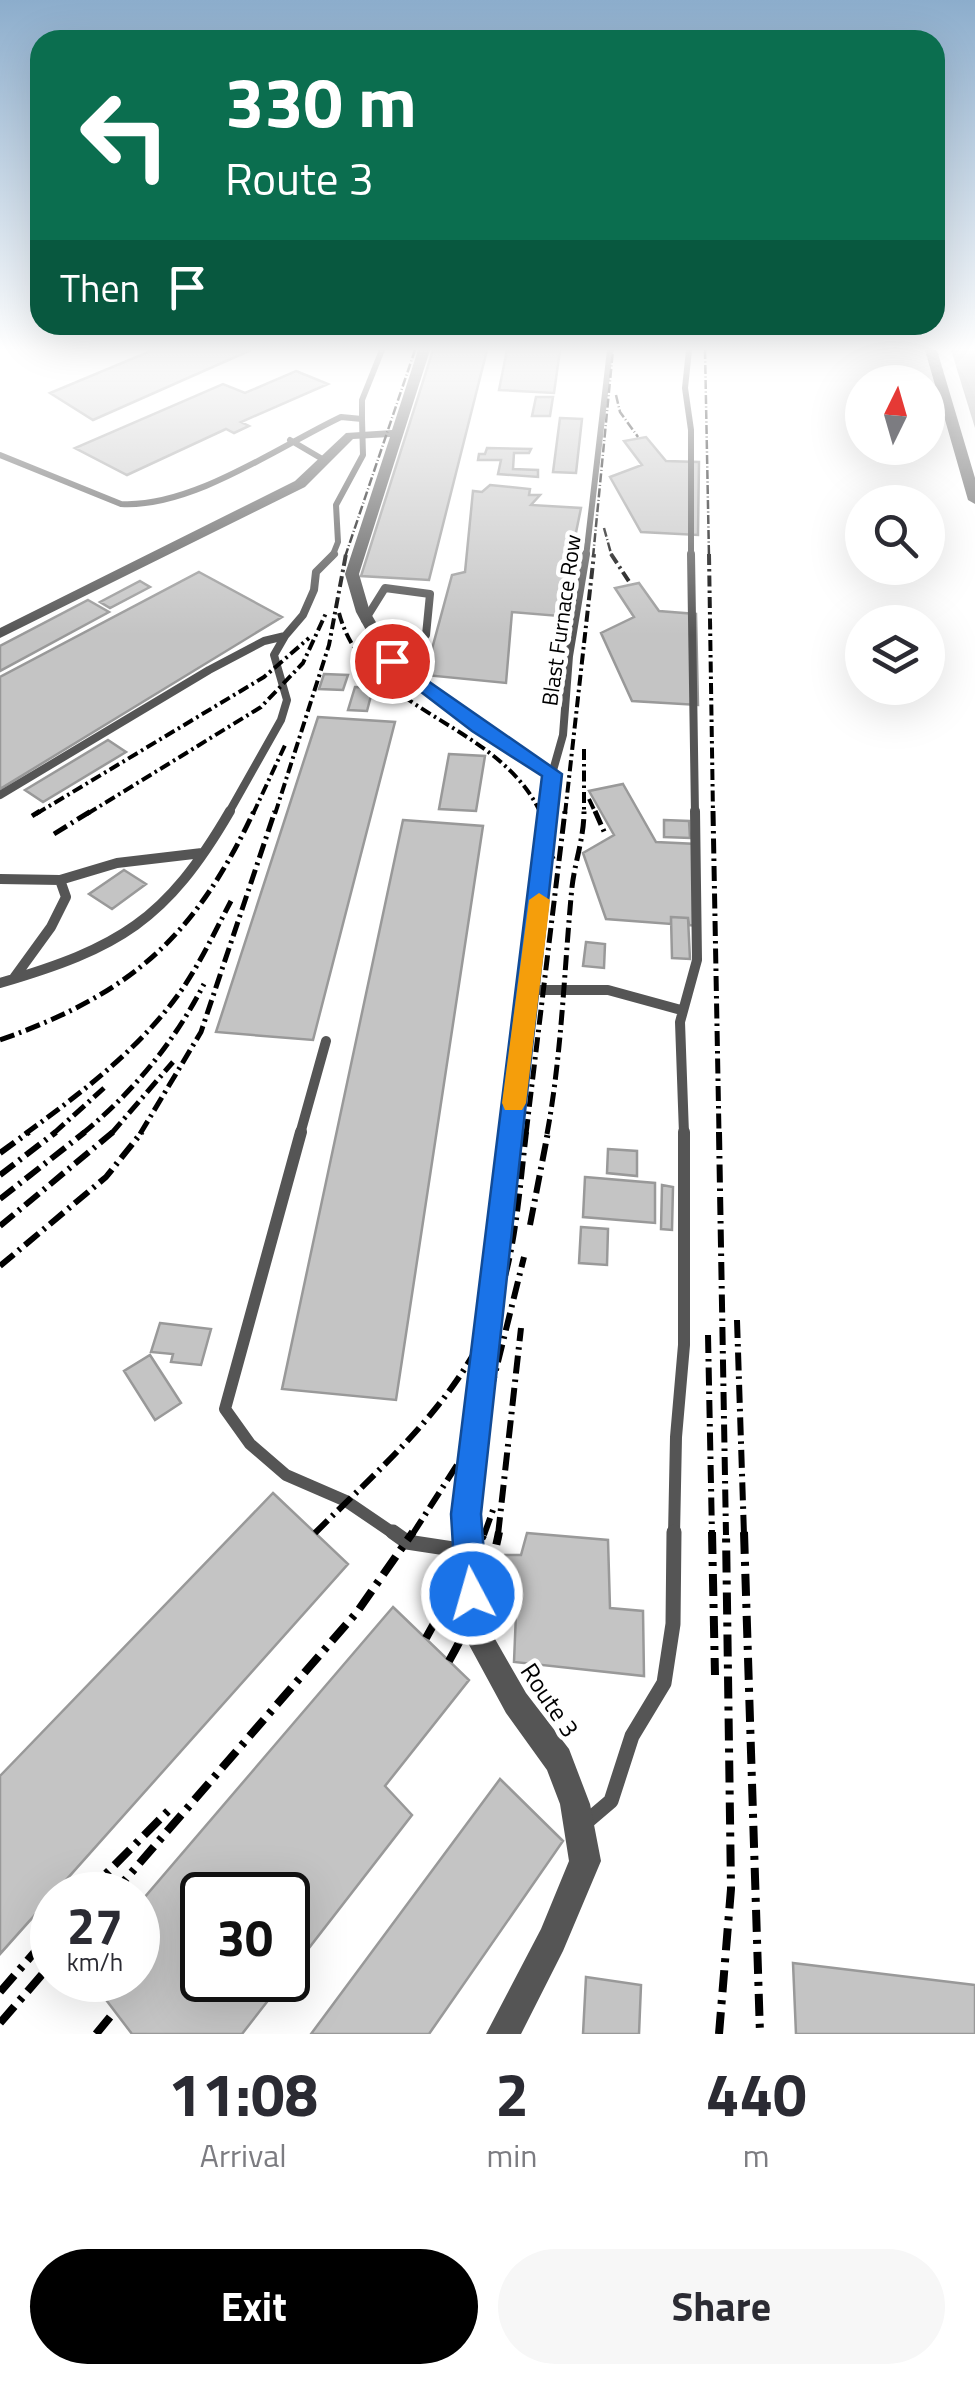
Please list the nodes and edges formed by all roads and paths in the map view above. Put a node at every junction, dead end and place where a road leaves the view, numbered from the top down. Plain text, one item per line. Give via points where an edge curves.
1 (280, 445) edge
2 (298, 445) edge
3 (340, 445) edge
4 (364, 445) edge
5 (393, 445) edge
6 (600, 445) edge
7 (691, 445) edge
8 (959, 445) edge
9 (0, 455) edge
10 (324, 460) junction
11 (975, 500) edge
12 (366, 620) junction
13 (0, 634) edge
14 (285, 636) junction
15 (392, 661) junction
16 (552, 774) junction
17 (0, 795) edge
18 (202, 853) junction
19 (0, 878) edge
20 (60, 880) junction
21 (13, 978) junction
22 (0, 982) edge
23 (526, 990) junction
24 (682, 1010) junction
25 (326, 1041) dead end
26 (467, 1551) junction
27 (579, 1828) junction
28 (503, 2034) edge

1 - 9 lane via 146,506 124,505 32,462
2 - 10 lane
3 - 10 street
4 - 14 lane via 363,464 336,505 341,542 316,572 302,615
5 - 12 street via 352,574
6 - 16 lane, Blast Furnace Row via 563,735
7 - 24 lane via 698,882 696,960
8 - 11 street
10 - 13 street via 300,484
12 - 15 street
12 - 15 lane via 385,588 430,594 426,635
14 - 17 lane via 209,670
14 - 18 lane via 274,655 287,700 282,720
15 - 16 street
16 - 23 street, Route 3
18 - 20 lane via 117,864
18 - 21 lane via 171,897 136,928 80,958
19 - 20 lane
20 - 21 lane via 66,897
21 - 22 lane
23 - 24 lane via 608,990
23 - 26 street, Route 3
24 - 27 lane via 684,1345 673,1624 664,1683 632,1736 612,1801
25 - 26 lane via 225,1409 250,1444 286,1474 407,1542
26 - 27 street, Route 3 via 482,1643 558,1760
27 - 28 street, Route 3 via 585,1860

